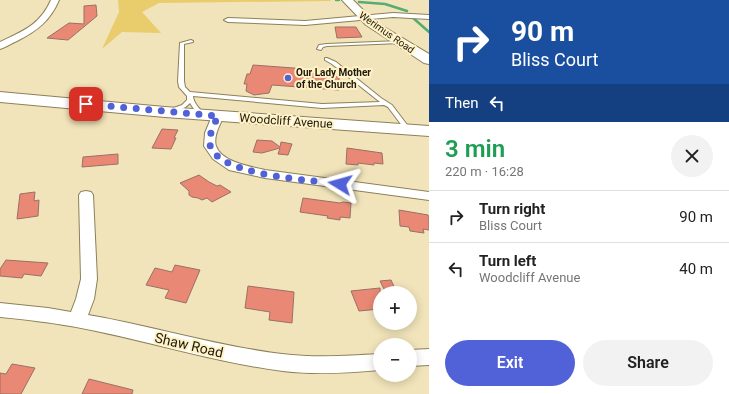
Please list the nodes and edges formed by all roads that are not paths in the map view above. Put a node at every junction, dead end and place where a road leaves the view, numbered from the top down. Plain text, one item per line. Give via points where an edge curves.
1 (55, 0) edge
2 (348, 0) edge
3 (429, 17) edge
4 (363, 18) junction
5 (228, 20) dead end
6 (191, 41) dead end
7 (399, 42) junction
8 (0, 46) edge
9 (319, 50) dead end
10 (327, 59) dead end
11 (429, 60) edge
12 (0, 97) edge
13 (190, 97) junction
14 (386, 103) junction
15 (165, 112) junction
16 (211, 116) junction
17 (408, 130) junction
18 (429, 131) edge
19 (86, 195) dead end
20 (429, 196) edge
21 (0, 310) edge
22 (77, 319) junction
23 (429, 357) edge
24 (417, 358) edge
25 (373, 363) edge

1 - 8 street via 43,22
2 - 4 main road, Werimus Road
3 - 4 street via 393,14
4 - 5 street via 305,23
4 - 7 main road, Werimus Road
6 - 13 lane via 182,43 181,81 182,87
7 - 9 lane via 326,45 321,46
7 - 11 main road, Werimus Road
10 - 14 lane
12 - 15 main road, Woodcliff Avenue
13 - 14 lane via 322,106
13 - 15 lane via 181,107
13 - 16 lane via 200,113
14 - 17 lane via 393,108
15 - 16 main road, Woodcliff Avenue
16 - 17 main road, Woodcliff Avenue
16 - 20 street via 210,146 217,156 234,167 266,174
17 - 18 main road, Woodcliff Avenue
19 - 22 street via 89,279 85,300
21 - 22 street, Shaw Road
22 - 25 street, Shaw Road via 266,361 332,366
23 - 24 street

